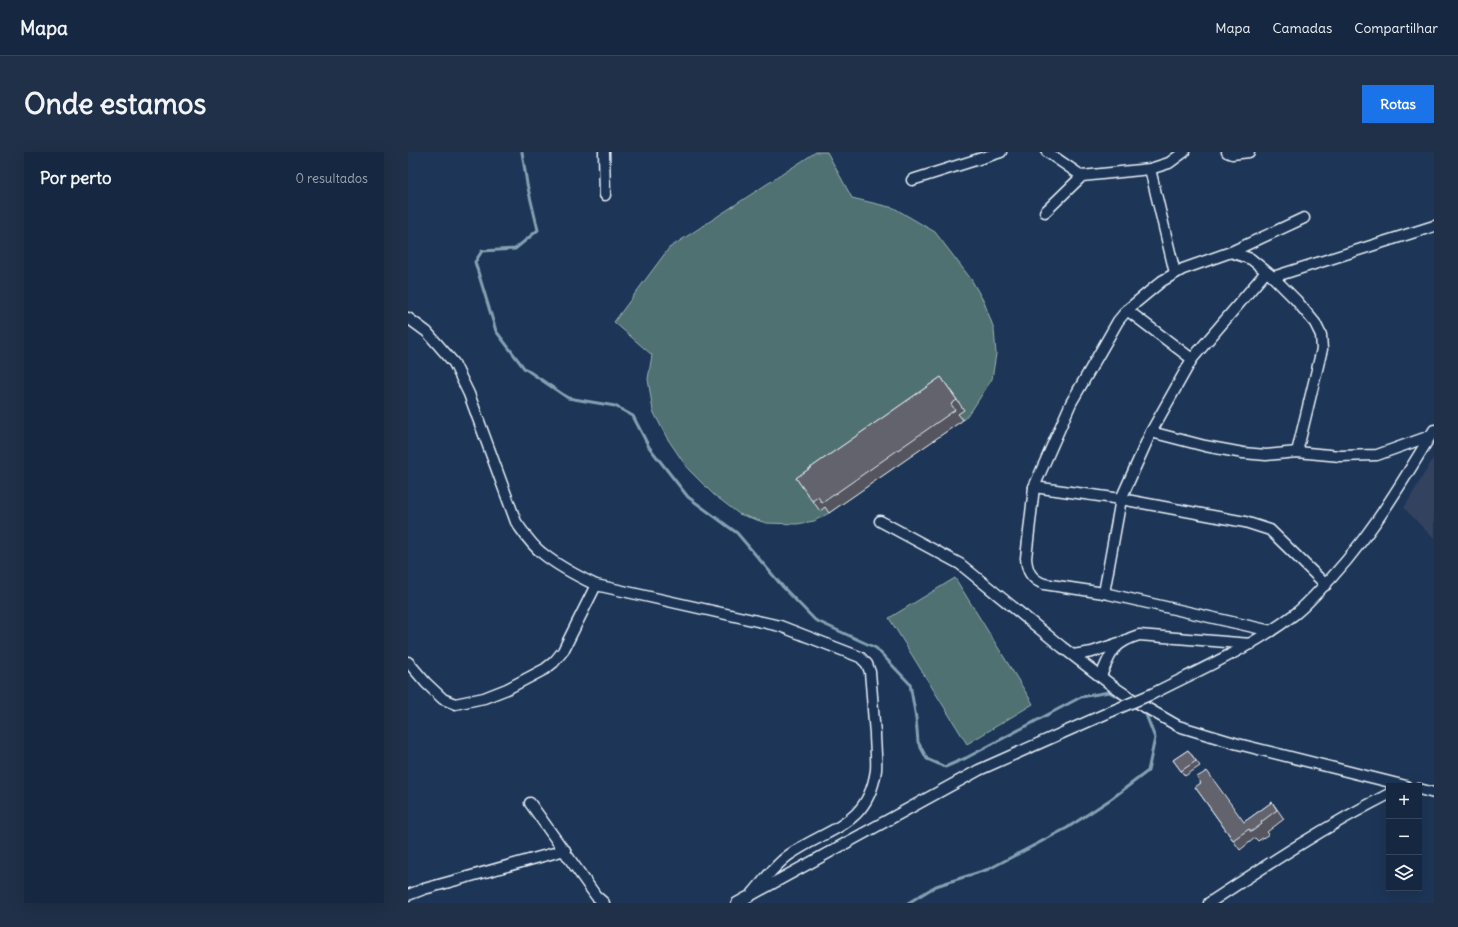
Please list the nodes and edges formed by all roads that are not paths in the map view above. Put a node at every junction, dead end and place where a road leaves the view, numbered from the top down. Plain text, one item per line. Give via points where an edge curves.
1 (604, 152) edge
2 (1001, 152) edge
3 (1047, 152) edge
4 (1184, 152) edge
5 (1227, 152) edge
6 (1249, 152) edge
7 (1150, 169) junction
8 (1082, 176) junction
9 (912, 180) dead end
10 (605, 195) dead end
11 (1045, 212) dead end
12 (1304, 218) dead end
13 (1434, 226) edge
14 (1231, 252) junction
15 (1175, 273) junction
16 (1270, 275) junction
17 (1127, 310) junction
18 (408, 318) edge
19 (1192, 359) junction
20 (1150, 432) junction
21 (1432, 433) edge
22 (1297, 452) junction
23 (1034, 487) junction
24 (1121, 499) junction
25 (880, 521) dead end
26 (596, 585) junction
27 (1326, 585) junction
28 (1104, 593) junction
29 (1272, 631) junction
30 (1119, 643) junction
31 (1251, 644) junction
32 (1073, 655) junction
33 (408, 662) edge
34 (1101, 676) junction
35 (1394, 783) edge
36 (1422, 790) edge
37 (1434, 794) edge
38 (1386, 796) edge
39 (530, 803) dead end
40 (565, 850) junction
41 (753, 893) junction
42 (408, 895) edge
43 (604, 903) edge
44 (737, 903) edge
45 (1209, 903) edge

1 - 10 street
2 - 9 street
3 - 8 street
4 - 7 street via 1169,163
5 - 6 street
7 - 8 street
7 - 15 street
8 - 11 street
12 - 14 street
13 - 16 street
14 - 15 street
14 - 16 street via 1251,260
15 - 17 street
16 - 19 street
16 - 22 street via 1296,300 1315,323 1321,335 1322,349
17 - 19 street
17 - 23 street via 1110,333 1071,403
18 - 26 street via 427,332 454,363 469,394 516,522 541,553
19 - 20 street
20 - 22 street via 1243,454
20 - 24 street
21 - 22 street via 1377,455 1340,456
21 - 27 street via 1389,503 1341,569
23 - 24 street
23 - 28 street via 1026,558 1027,569 1032,578 1044,584
24 - 27 street via 1244,522 1270,530
24 - 28 street
25 - 32 street via 960,564
26 - 33 street via 563,651 554,662 507,689 484,698 455,704 444,699 426,683
26 - 41 street via 780,626 860,657 867,664 870,672 876,753 876,770 870,792 859,812 847,823 788,856 768,874
27 - 29 street via 1297,613
28 - 29 street
29 - 31 street
30 - 31 street via 1139,635
30 - 32 street
30 - 34 street via 1107,660
31 - 41 street, bridge via 1152,694 980,770
32 - 34 street
34 - 35 street via 1138,704 1178,726 1238,744
36 - 37 street
38 - 45 street via 1287,851
39 - 40 street
40 - 42 street
40 - 43 street via 596,896
41 - 44 street

